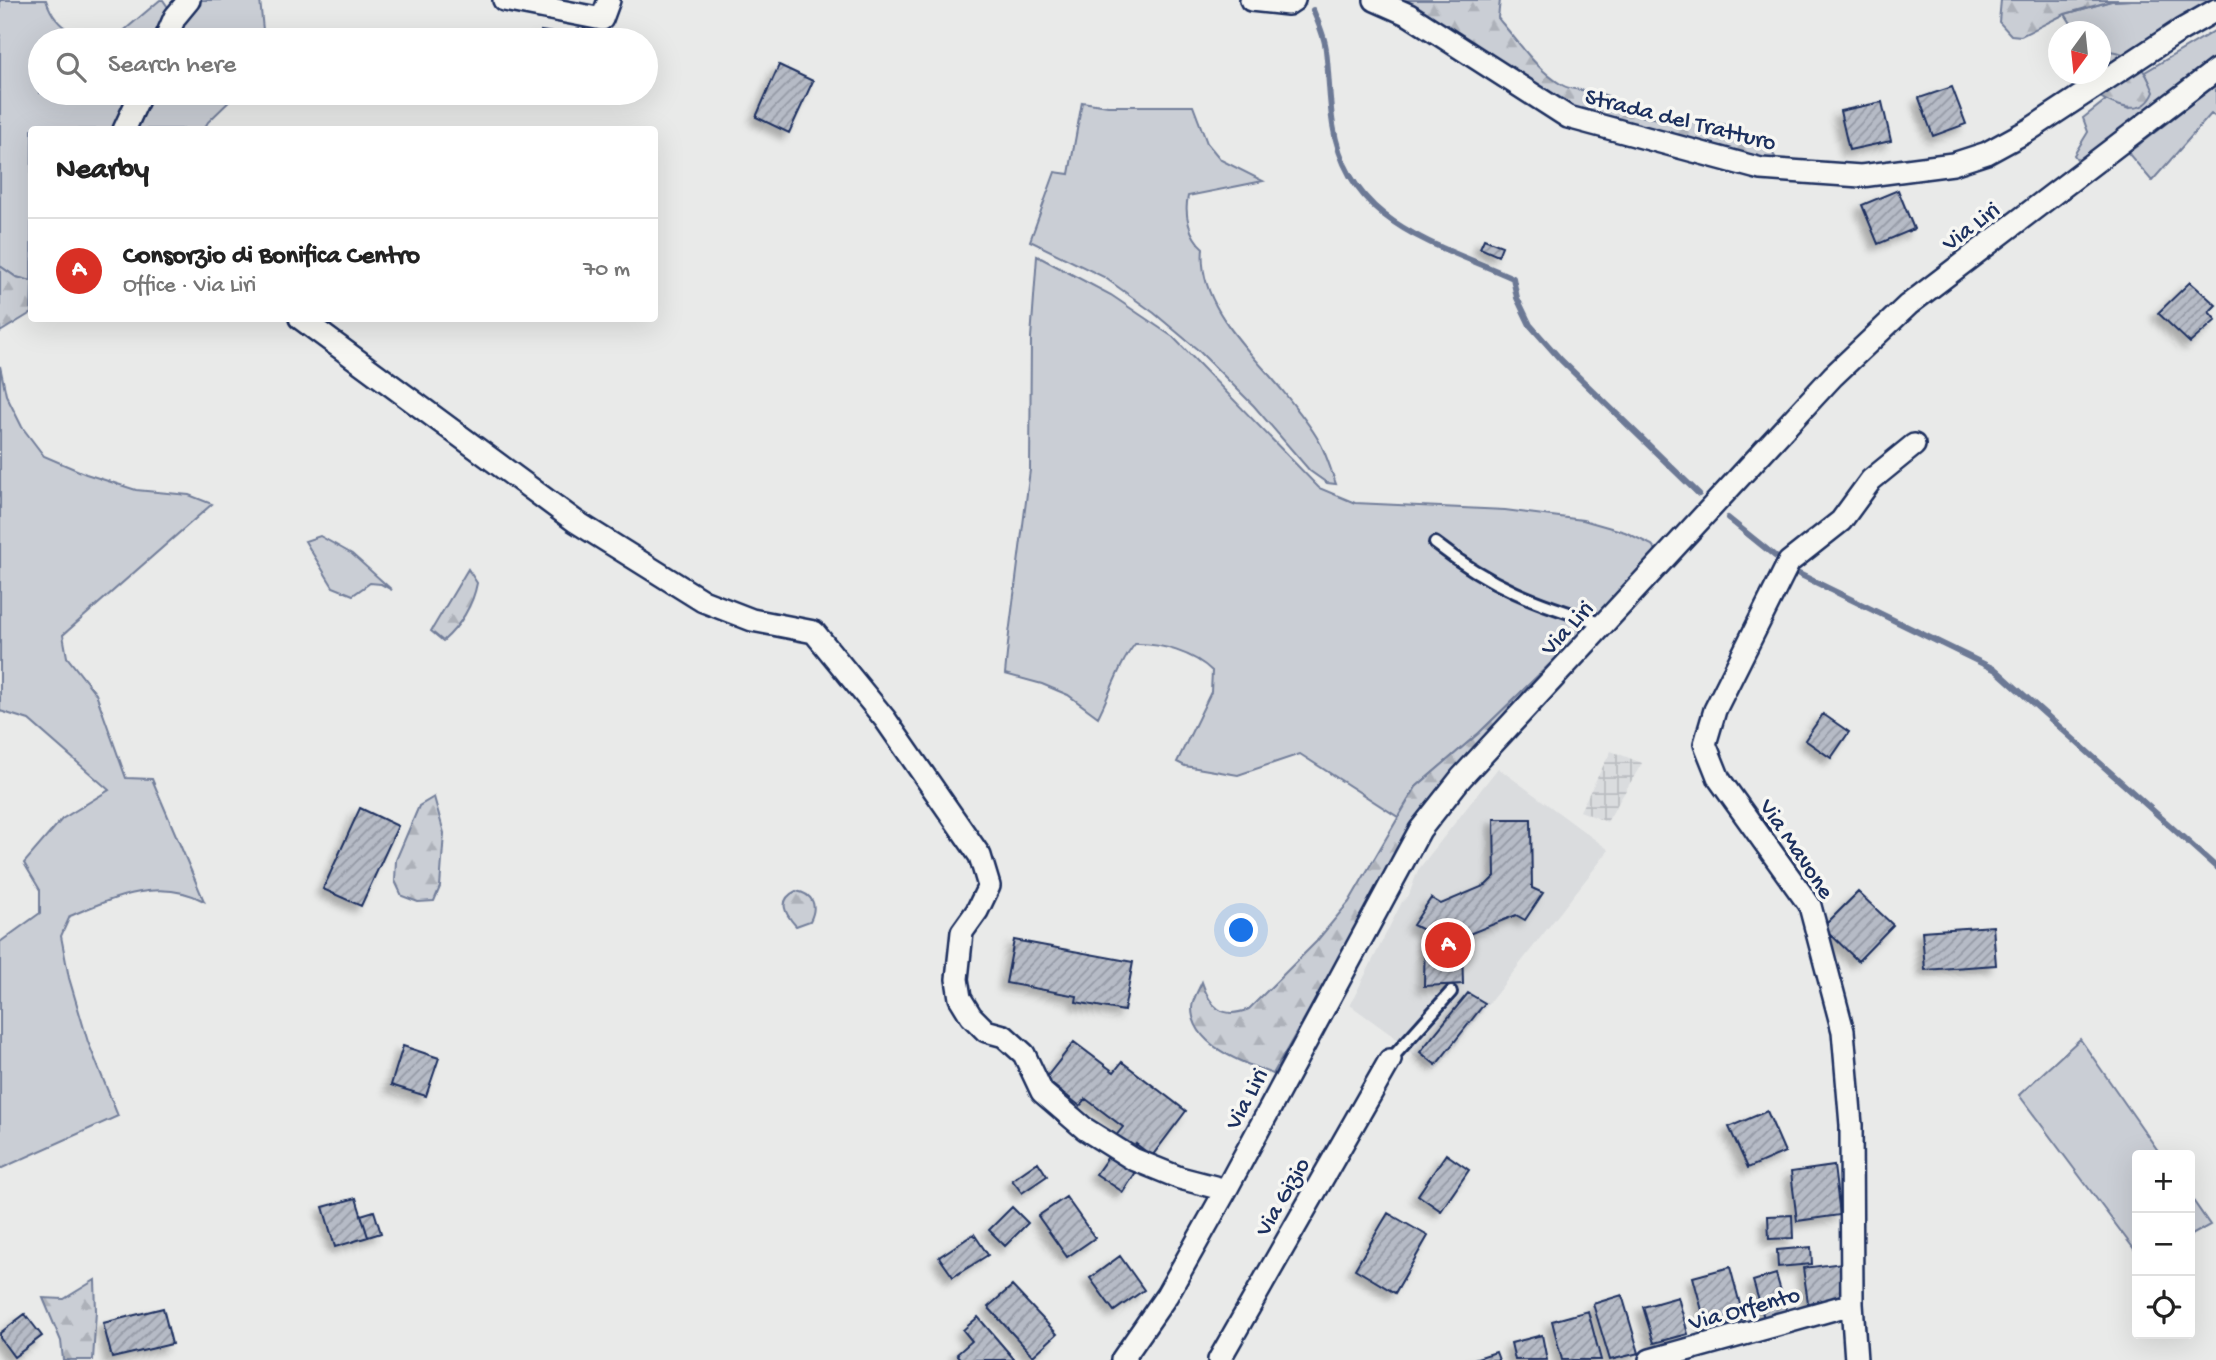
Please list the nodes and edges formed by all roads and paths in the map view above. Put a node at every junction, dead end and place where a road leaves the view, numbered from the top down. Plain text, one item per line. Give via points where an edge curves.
1 (189, 0) edge
2 (504, 0) edge
3 (609, 0) edge
4 (1251, 0) edge
5 (1294, 0) edge
6 (1375, 0) edge
7 (2216, 10) edge
8 (171, 28) edge
9 (2216, 70) edge
10 (135, 105) edge
11 (126, 126) edge
12 (305, 322) edge
13 (1914, 445) dead end
14 (1435, 543) dead end
15 (1604, 624) junction
16 (1451, 992) dead end
17 (1390, 1060) joint
18 (1226, 1190) junction
19 (1852, 1304) junction
20 (1122, 1360) edge
21 (1219, 1360) edge
22 (1650, 1360) edge
23 (1856, 1360) edge

1 - 8 street
2 - 3 street via 602,19
4 - 5 street via 1288,4
6 - 7 street, Strada del Tratturo via 1409,15 1568,117 1761,169 1861,176 1953,164 1987,153
9 - 15 street, Via Liri via 1908,305 1833,376
10 - 11 street
12 - 18 street via 575,521 703,601 752,620 814,632 885,719 980,856 989,886 962,932 957,979 960,998 971,1016 1024,1054 1042,1092 1085,1129 1133,1159
13 - 19 street, Via Mavone via 1871,480 1841,521 1789,562 1715,710 1704,744 1719,779 1811,906 1843,1031 1851,1125
14 - 15 lane via 1462,565 1526,599
15 - 18 street, Via Liri via 1461,778 1420,830
16 - 17 lane
17 - 21 street, Via Gizio
18 - 20 street, Via Liri via 1167,1295
19 - 22 street, Via Orfento
19 - 23 street, Via Mavone

